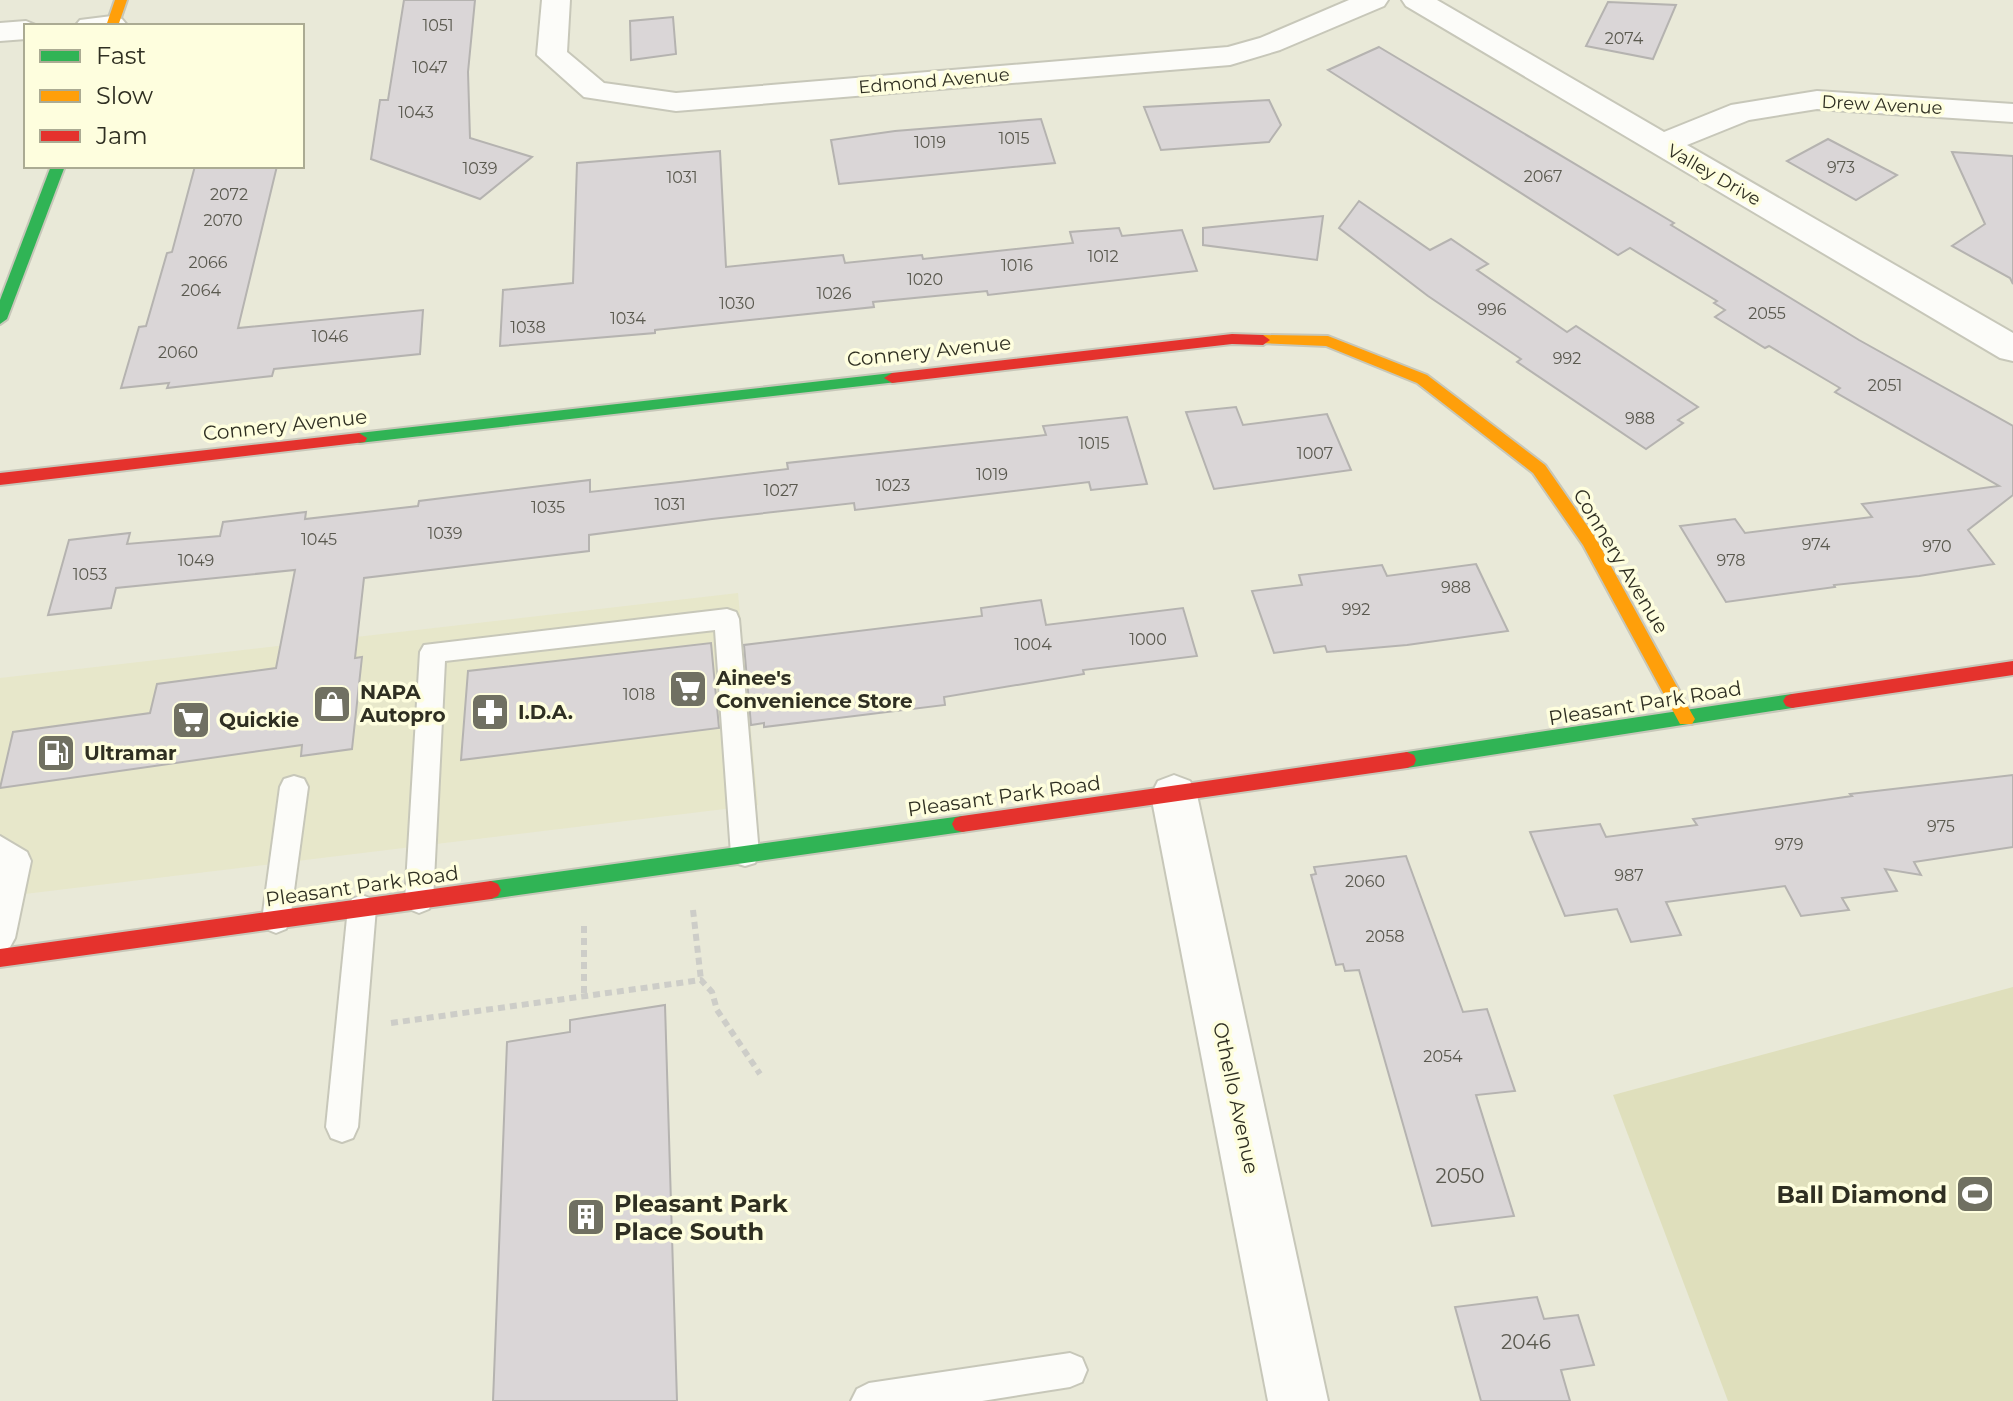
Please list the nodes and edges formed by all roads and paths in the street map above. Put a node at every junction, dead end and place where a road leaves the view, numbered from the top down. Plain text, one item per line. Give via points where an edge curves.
1 (556, 0) edge
2 (1374, 0) edge
3 (1416, 0) edge
4 (24, 30) edge
5 (0, 32) edge
6 (2013, 113) edge
7 (1661, 144) junction
8 (57, 168) edge
9 (0, 319) edge
10 (2013, 349) edge
11 (0, 479) edge
12 (2013, 668) edge
13 (1686, 719) junction
14 (294, 787) dead end
15 (1174, 795) junction
16 (0, 848) edge
17 (745, 854) junction
18 (688, 863) junction
19 (584, 877) junction
20 (419, 900) junction
21 (362, 908) junction
22 (276, 920) junction
23 (0, 938) edge
24 (0, 958) edge
25 (701, 980) junction
26 (584, 997) junction
27 (351, 1028) junction
28 (760, 1074) dead end
29 (342, 1127) dead end
30 (1070, 1370) dead end
31 (869, 1401) edge
32 (1298, 1401) edge

1 - 2 street, Edmond Avenue via 552,55 595,91 676,102 1230,56
3 - 7 street, Valley Drive
4 - 5 street
6 - 7 street, Drew Avenue via 1817,100 1742,112
7 - 10 street, Valley Drive
8 - 9 street
11 - 13 street, Connery Avenue via 1232,339 1328,341 1422,379 1539,469 1589,541
12 - 13 street, Pleasant Park Road
13 - 15 street, Pleasant Park Road
14 - 22 lane
15 - 17 street, Pleasant Park Road
15 - 32 street, Othello Avenue
16 - 23 lane via 17,861
17 - 18 street, Pleasant Park Road
17 - 20 lane via 727,619 433,652
18 - 19 street, Pleasant Park Road
18 - 25 path
19 - 20 street, Pleasant Park Road
19 - 26 path
20 - 21 street, Pleasant Park Road
21 - 22 street, Pleasant Park Road
21 - 27 lane
22 - 24 street, Pleasant Park Road
25 - 26 path
25 - 28 path
26 - 27 path
27 - 29 lane
30 - 31 lane

